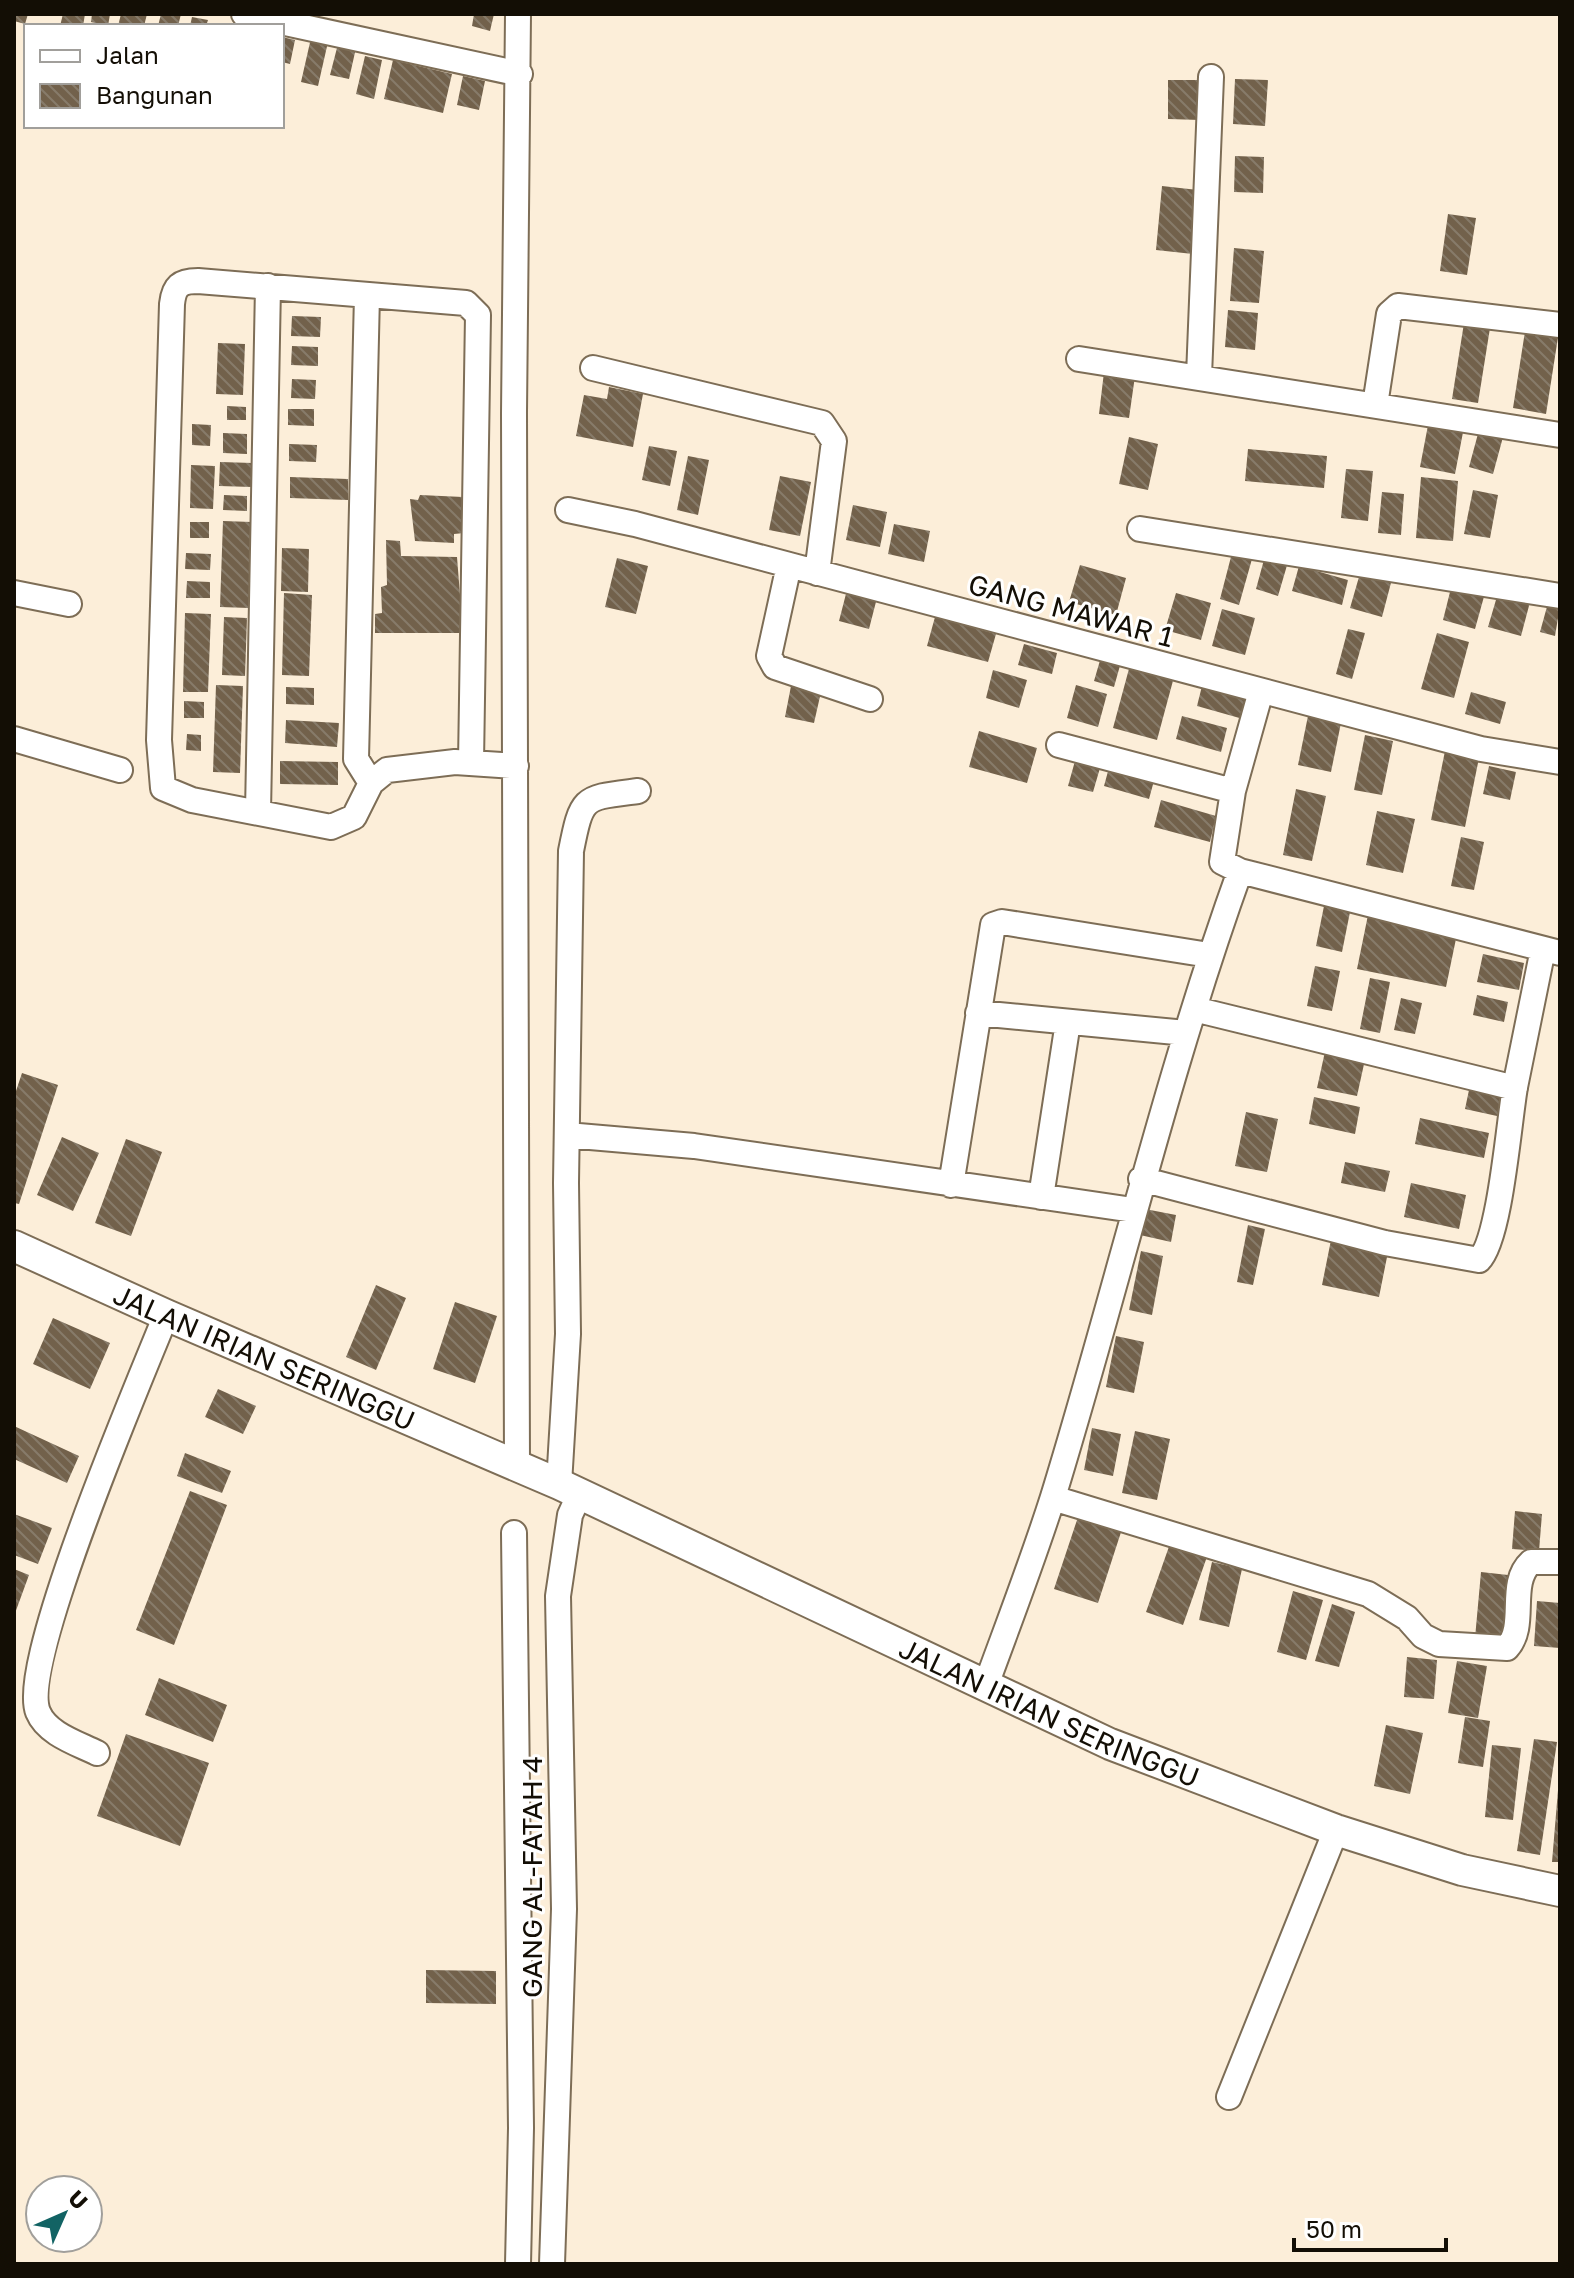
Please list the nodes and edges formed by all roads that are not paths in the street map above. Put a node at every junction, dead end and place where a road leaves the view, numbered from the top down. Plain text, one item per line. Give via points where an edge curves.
1 (244, 14) edge
2 (518, 14) edge
3 (520, 74) junction
4 (1211, 77) dead end
5 (268, 286) junction
6 (367, 295) junction
7 (1560, 325) edge
8 (1079, 359) dead end
9 (593, 368) dead end
10 (1199, 376) junction
11 (1375, 405) junction
12 (1560, 435) edge
13 (568, 510) dead end
14 (1140, 529) dead end
15 (475, 565) junction
16 (789, 565) junction
17 (517, 566) junction
18 (817, 573) junction
19 (14, 593) edge
20 (1560, 596) edge
21 (69, 604) dead end
22 (1261, 691) junction
23 (870, 699) dead end
24 (14, 739) edge
25 (1059, 745) dead end
26 (1560, 762) edge
27 (471, 763) junction
28 (516, 766) junction
29 (120, 770) dead end
30 (371, 783) junction
31 (638, 791) dead end
32 (1233, 791) junction
33 (258, 812) junction
34 (1240, 871) junction
35 (1552, 951) edge
36 (1209, 955) junction
37 (1194, 1009) junction
38 (978, 1013) junction
39 (1068, 1022) junction
40 (1186, 1033) junction
41 (1515, 1088) junction
42 (567, 1135) junction
43 (1141, 1179) junction
44 (951, 1185) junction
45 (1041, 1197) junction
46 (1133, 1210) junction
47 (14, 1246) edge
48 (166, 1315) junction
49 (550, 1480) junction
50 (1053, 1498) junction
51 (514, 1533) dead end
52 (1560, 1562) edge
53 (986, 1685) junction
54 (97, 1753) dead end
55 (1336, 1830) junction
56 (1560, 1891) edge
57 (1229, 2097) dead end
58 (518, 2264) edge
59 (552, 2264) edge

1 - 3 street
2 - 3 street
3 - 17 street
4 - 10 street
5 - 6 street
5 - 33 street
5 - 33 street via 198,281 174,290 159,740 163,788 192,800
6 - 15 street via 466,303 478,315
6 - 30 street via 356,759
7 - 11 street via 1398,306 1389,314
8 - 10 street
9 - 18 street via 822,423 831,431
10 - 11 street
11 - 12 street
13 - 16 street, GANG MAWAR 1
14 - 20 street
15 - 17 street
15 - 27 street
16 - 18 street, GANG MAWAR 1
16 - 23 street via 769,656 775,667
17 - 28 street
18 - 22 street, GANG MAWAR 1
19 - 21 street
22 - 26 street, GANG MAWAR 1 via 1481,749
22 - 32 street
24 - 29 street
25 - 32 street
27 - 28 street
27 - 30 street via 387,770
28 - 49 street
30 - 33 street via 354,817 331,827
31 - 42 street via 592,797 577,821 571,851
32 - 34 street via 1220,854 1222,862
34 - 35 street
34 - 36 street
35 - 41 street
36 - 37 street
36 - 38 street via 1002,922 990,933
37 - 40 street
37 - 41 street
38 - 39 street
38 - 44 street
39 - 40 street
39 - 45 street
40 - 43 street
41 - 43 street via 1496,1210 1479,1260 1327,1229
42 - 44 street via 694,1146
42 - 49 street via 568,1334
43 - 46 street
44 - 45 street
45 - 46 street
46 - 50 street
47 - 48 street, JALAN IRIAN SERINGGU
48 - 49 street, JALAN IRIAN SERINGGU
48 - 54 street via 68,1563 38,1669 34,1698 40,1716 51,1730
49 - 53 street, JALAN IRIAN SERINGGU
49 - 59 street, GANG AL-FATAH 4 via 570,1515 558,1596 564,1909
50 - 52 street via 1368,1594 1439,1644 1507,1648 1515,1630 1520,1575 1531,1562
50 - 53 street
51 - 58 street
53 - 55 street, JALAN IRIAN SERINGGU via 1110,1744
55 - 56 street, JALAN IRIAN SERINGGU via 1462,1870
55 - 57 street

